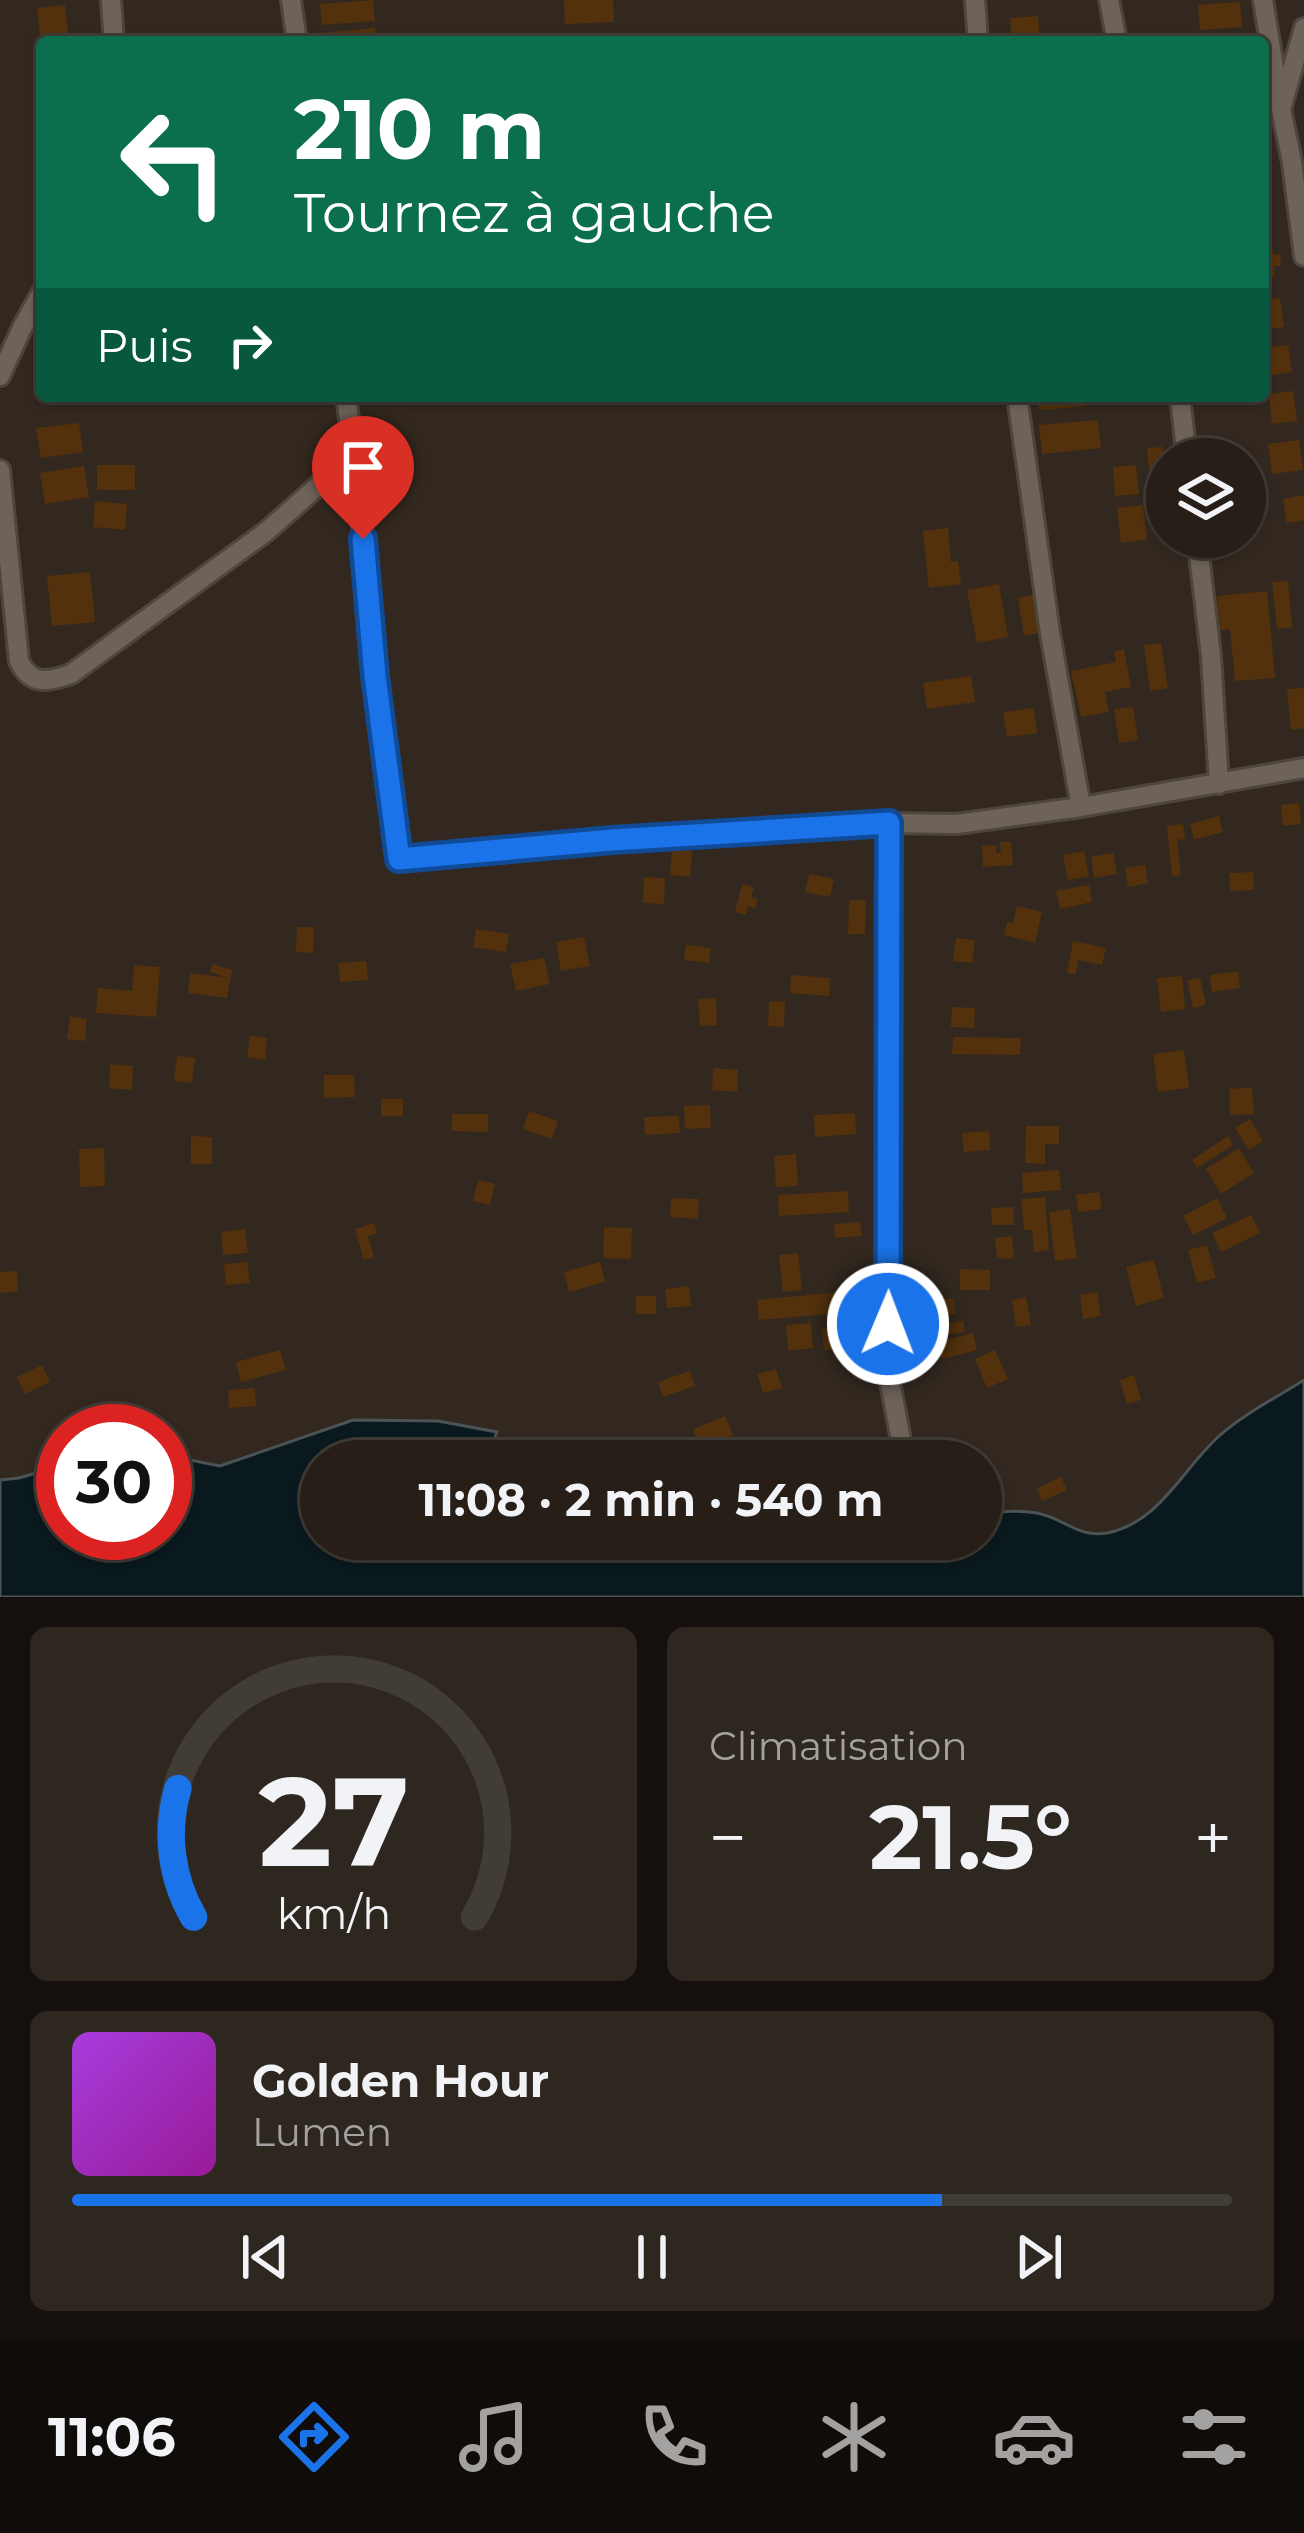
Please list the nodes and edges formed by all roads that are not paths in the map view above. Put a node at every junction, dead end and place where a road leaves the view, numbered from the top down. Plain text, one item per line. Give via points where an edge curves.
1 (111, 0) edge
2 (292, 0) edge
3 (975, 0) edge
4 (1109, 0) edge
5 (1263, 0) edge
6 (1304, 28) edge
7 (114, 36) edge
8 (296, 36) edge
9 (978, 36) edge
10 (1116, 36) edge
11 (1269, 36) edge
12 (1269, 36) edge
13 (1281, 109) junction
14 (1298, 163) edge
15 (1304, 256) edge
16 (36, 302) edge
17 (22, 326) junction
18 (0, 328) edge
19 (0, 376) edge
20 (347, 402) edge
21 (1018, 402) edge
22 (1181, 402) edge
23 (1185, 438) edge
24 (354, 454) junction
25 (0, 470) edge
26 (1199, 558) edge
27 (10, 661) edge
28 (1304, 768) edge
29 (1219, 784) junction
30 (1081, 806) junction
31 (889, 823) junction
32 (901, 1440) edge

1 - 7 street
2 - 8 street
3 - 9 street
4 - 10 street
5 - 12 street
6 - 13 street
11 - 13 street
13 - 14 street
14 - 15 street
16 - 17 street
17 - 18 street
17 - 19 street
20 - 24 street
21 - 30 street
22 - 23 street
24 - 27 street via 267,531 71,674 36,680
24 - 31 street via 399,859
25 - 27 street
26 - 29 street
28 - 29 street
29 - 30 street
30 - 31 street via 957,824
31 - 32 street via 888,1372

